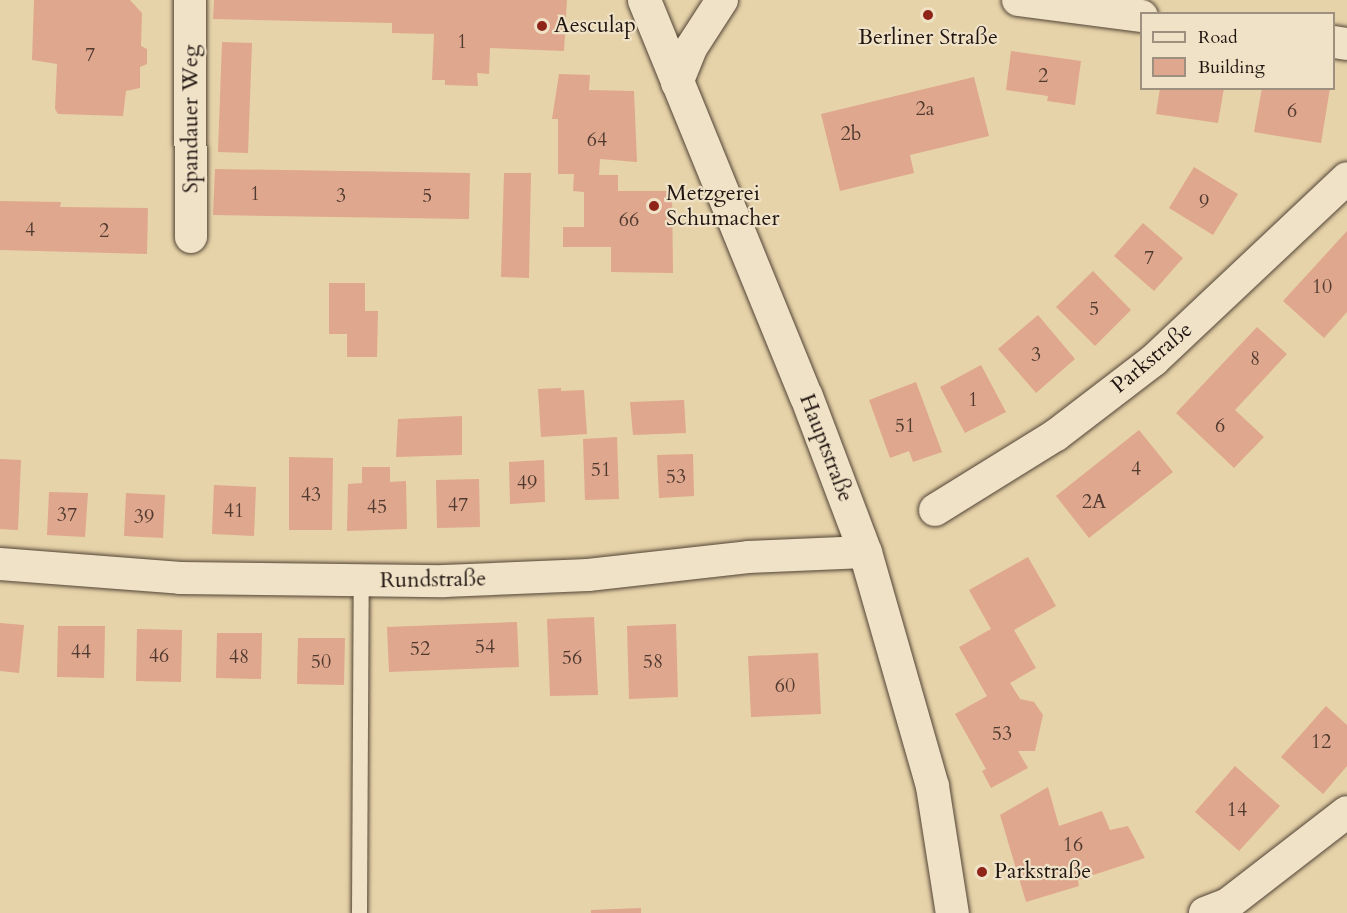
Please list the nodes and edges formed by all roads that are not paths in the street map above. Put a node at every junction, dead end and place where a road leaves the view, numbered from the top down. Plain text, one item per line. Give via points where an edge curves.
1 (190, 0) edge
2 (644, 0) edge
3 (722, 0) edge
4 (1018, 0) edge
5 (1140, 16) edge
6 (678, 83) junction
7 (1347, 178) edge
8 (191, 237) dead end
9 (935, 510) dead end
10 (865, 552) junction
11 (0, 564) edge
12 (361, 582) junction
13 (1347, 812) edge
14 (359, 913) edge
15 (952, 913) edge
16 (1205, 913) edge

1 - 8 street, Spandauer Weg
2 - 6 main road, Hauptstraße
3 - 6 street via 691,48
4 - 5 street
6 - 10 main road, Hauptstraße
7 - 9 street, Parkstraße via 1154,360 1056,435
10 - 12 street, Rundstraße via 748,557 588,576
10 - 15 main road, Hauptstraße via 932,786
11 - 12 street, Rundstraße via 180,578
12 - 14 lane
13 - 16 street via 1228,904

